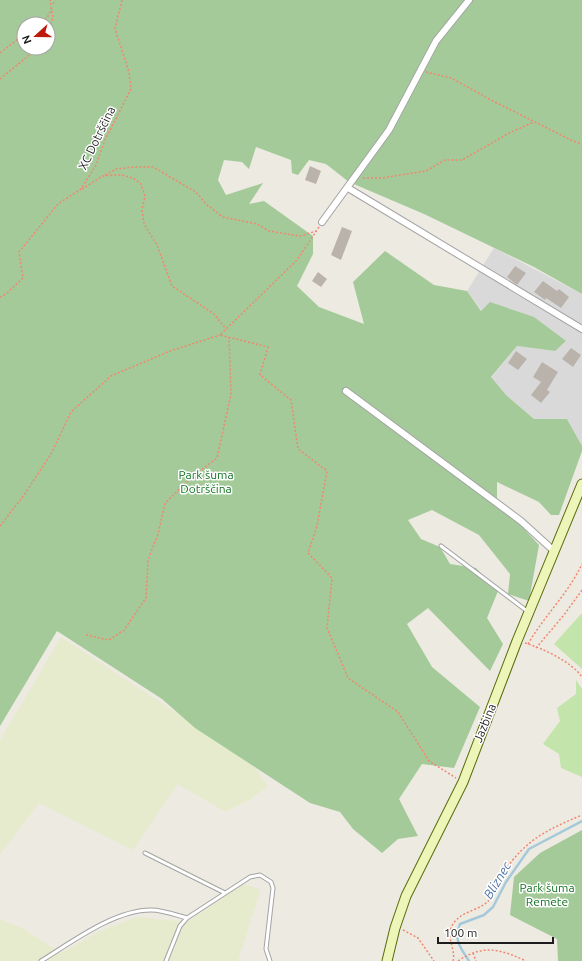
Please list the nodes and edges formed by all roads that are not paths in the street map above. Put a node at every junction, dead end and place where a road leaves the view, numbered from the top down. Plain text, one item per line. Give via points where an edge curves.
1 (469, 0) edge
2 (348, 188) junction
3 (322, 222) road end
4 (582, 328) edge
5 (346, 391) dead end
6 (582, 484) edge
7 (442, 546) dead end
8 (554, 551) junction
9 (529, 612) junction
10 (145, 853) dead end
11 (225, 893) junction
12 (187, 918) junction
13 (41, 961) edge
14 (166, 961) edge
15 (270, 961) edge
16 (387, 961) edge

1 - 2 street via 436,41 389,130
2 - 3 street
2 - 4 street
5 - 8 street via 521,522
6 - 8 street, Jazbina
7 - 9 lane
8 - 9 street, Jazbina
9 - 16 street, Jazbina via 463,782 406,896
10 - 11 lane
11 - 12 lane
11 - 15 lane via 255,876 260,875 271,882 266,949
12 - 13 lane via 152,910 134,911 86,933
12 - 14 lane via 180,926

